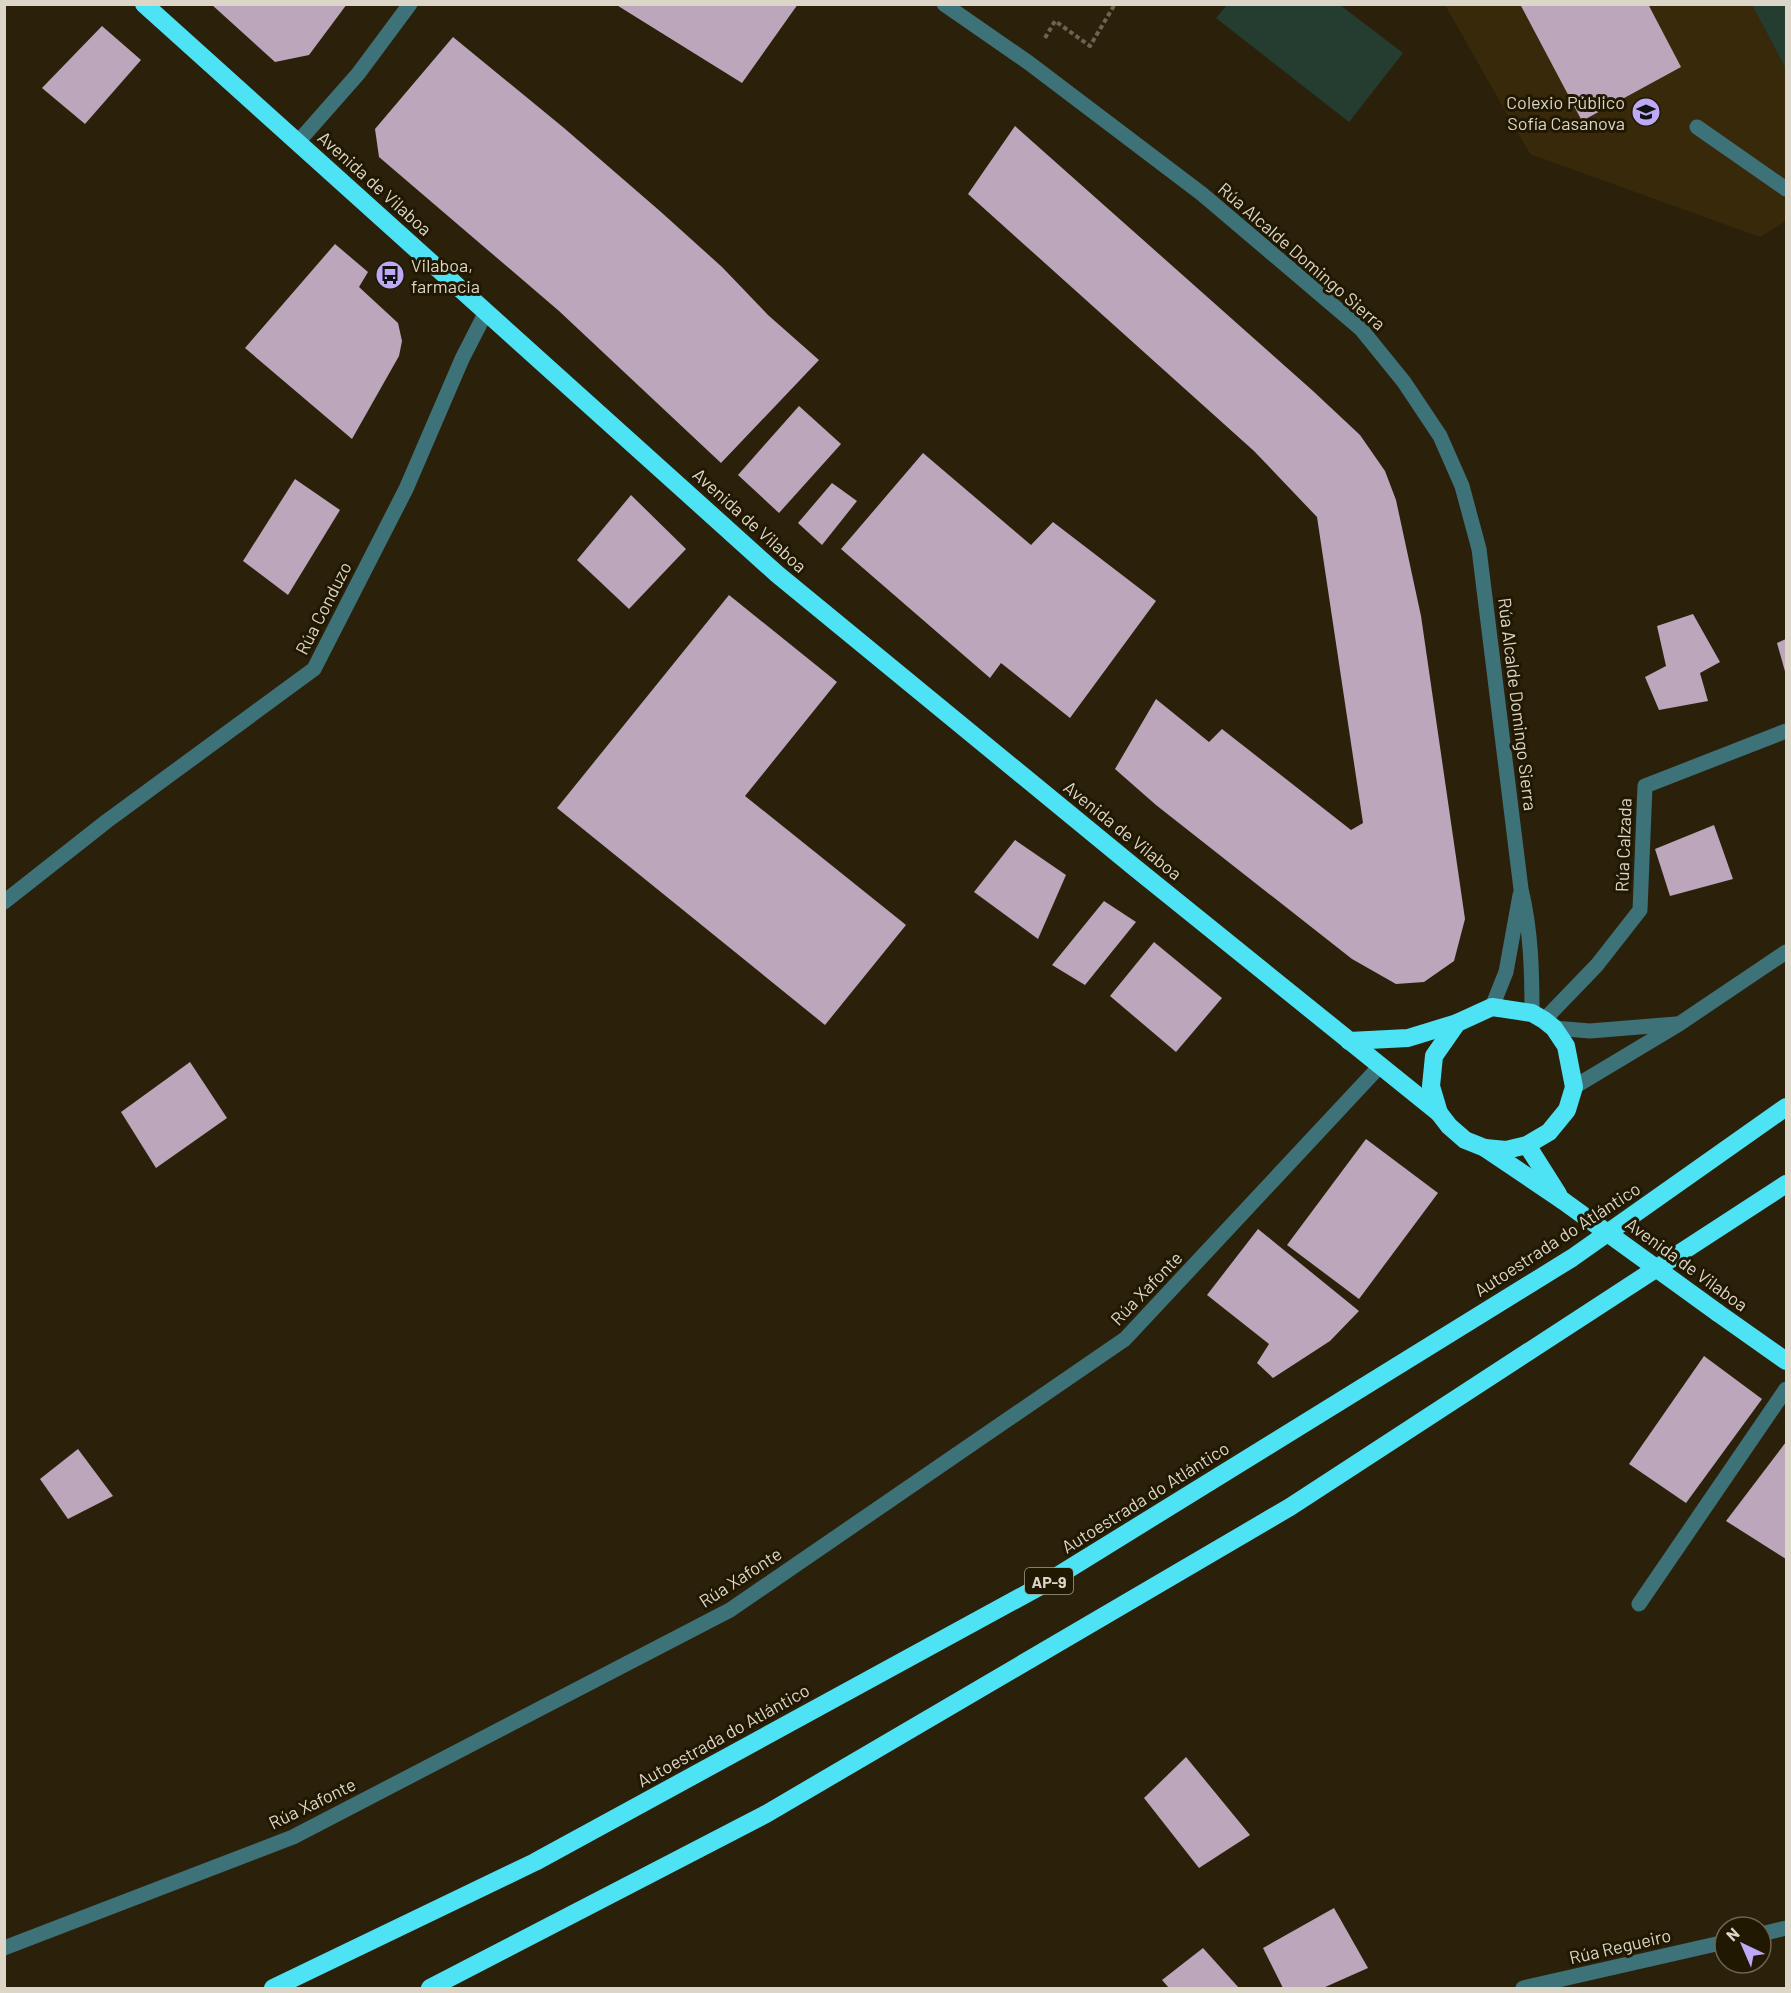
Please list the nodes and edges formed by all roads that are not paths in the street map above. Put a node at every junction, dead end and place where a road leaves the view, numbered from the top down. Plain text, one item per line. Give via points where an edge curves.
1 (144, 4) edge
2 (410, 4) edge
3 (944, 4) edge
4 (1697, 127) dead end
5 (297, 142) junction
6 (1786, 189) edge
7 (486, 312) junction
8 (1786, 731) edge
9 (1521, 889) junction
10 (4, 902) edge
11 (1786, 952) edge
12 (1492, 1007) junction
13 (1543, 1020) junction
14 (1457, 1023) junction
15 (1679, 1024) junction
16 (1349, 1041) junction
17 (1380, 1066) junction
18 (1574, 1087) junction
19 (1786, 1107) edge
20 (1439, 1113) junction
21 (1527, 1145) junction
22 (1485, 1148) junction
23 (1786, 1184) edge
24 (1562, 1200) junction
25 (1786, 1361) edge
26 (1786, 1389) edge
27 (1639, 1604) dead end
28 (1713, 1945) edge
29 (4, 1948) edge
30 (273, 1989) edge
31 (430, 1989) edge
32 (1523, 1989) edge

1 - 5 highway, Avenida de Vilaboa
2 - 5 street via 358,74
3 - 9 street, Rúa Alcalde Domingo Sierra via 1202,194 1361,329 1404,381 1440,436 1462,486 1479,549
4 - 6 street
5 - 7 highway, Avenida de Vilaboa
7 - 10 street, Rúa Conduzo via 406,489 314,669
7 - 16 highway, Avenida de Vilaboa via 777,574
8 - 13 street, Rúa Calzada via 1645,786 1640,910 1597,965
9 - 12 street, Rúa Alcalde Domingo Sierra via 1506,972
9 - 13 street, Rúa Alcalde Domingo Sierra
11 - 15 street
12 - 13 highway
12 - 14 highway
13 - 15 street via 1590,1031
13 - 18 highway via 1566,1046
14 - 16 highway via 1408,1038
14 - 20 highway, Avenida de Vilaboa via 1434,1056 1431,1086
15 - 18 street
16 - 17 highway, Avenida de Vilaboa
17 - 20 highway, Avenida de Vilaboa
17 - 29 street, Rúa Xafonte via 1125,1339 730,1610 293,1836
18 - 21 highway, Avenida de Vilaboa via 1567,1110 1549,1132
19 - 30 highway, Autoestrada do Atlántico / AP-9 via 1572,1258 1046,1583 535,1862
20 - 22 highway, Avenida de Vilaboa via 1465,1140
21 - 22 highway, Avenida de Vilaboa via 1506,1150
21 - 24 highway, Avenida de Vilaboa
22 - 24 highway, Avenida de Vilaboa
23 - 31 highway via 1290,1507 766,1814
24 - 25 highway, Avenida de Vilaboa, bridge
26 - 27 street
28 - 32 street, Rúa Regueiro

